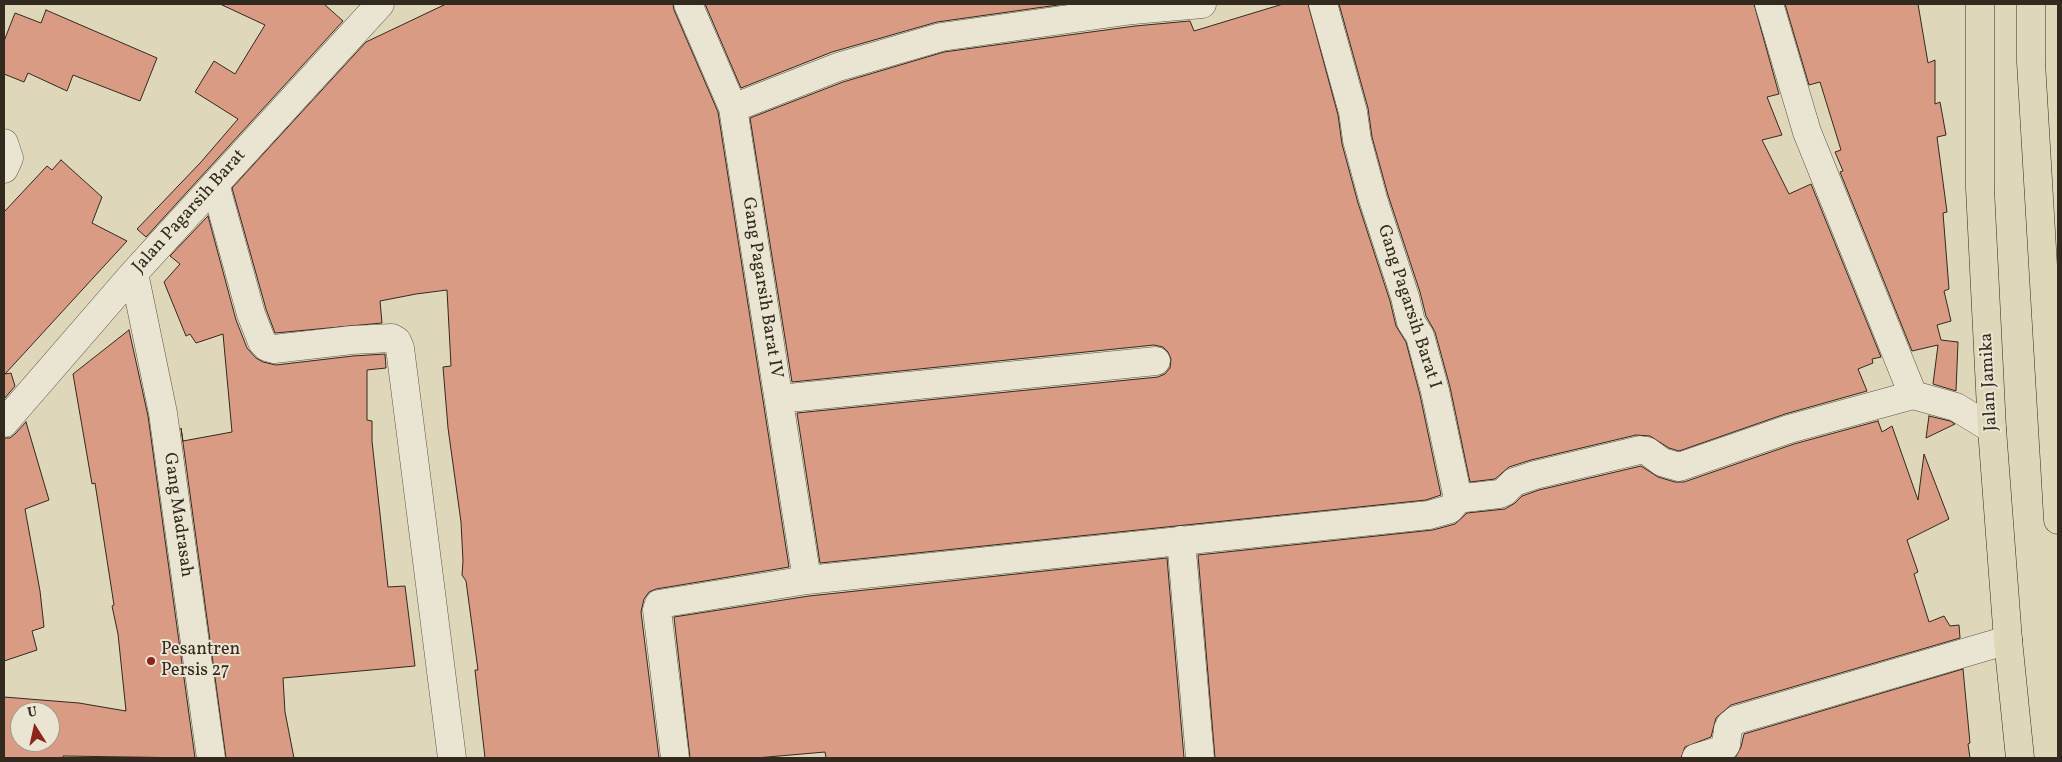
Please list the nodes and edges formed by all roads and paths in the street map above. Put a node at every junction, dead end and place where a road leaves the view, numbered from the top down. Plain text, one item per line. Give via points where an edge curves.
1 (380, 4) edge
2 (688, 4) edge
3 (1202, 4) edge
4 (1323, 4) edge
5 (1769, 4) edge
6 (1980, 4) edge
7 (2031, 4) edge
8 (733, 108) junction
9 (4, 143) edge
10 (4, 169) edge
11 (216, 184) junction
12 (134, 273) junction
13 (1156, 361) dead end
14 (1913, 394) junction
15 (779, 399) junction
16 (4, 423) edge
17 (1992, 429) junction
18 (1456, 499) junction
19 (2058, 520) edge
20 (1181, 540) junction
21 (807, 580) junction
22 (2008, 640) junction
23 (211, 758) edge
24 (452, 758) edge
25 (675, 758) edge
26 (1200, 758) edge
27 (1696, 758) edge
28 (2020, 758) edge

1 - 11 street, Jalan Pagarsih Barat
2 - 8 street, Gang Pagarsih Barat IV
3 - 8 street via 1133,10 941,37 838,67
4 - 18 street, Gang Pagarsih Barat I via 1353,112 1356,140 1372,199 1411,322 1420,336 1443,428
5 - 14 street via 1806,132
6 - 17 main road, Jalan Jamika via 1980,188
7 - 19 main road via 2032,72
8 - 15 street, Gang Pagarsih Barat IV
9 - 10 street via 9,158
11 - 12 street, Jalan Pagarsih Barat
11 - 24 street via 252,314 267,347 392,338 400,348
12 - 16 street, Jalan Pagarsih Barat
12 - 23 street, Gang Madrasah via 163,414
13 - 15 street
14 - 17 street via 1956,407
14 - 18 street via 1789,429 1678,467 1640,450 1535,475 1514,482 1498,494
15 - 21 street, Gang Pagarsih Barat IV
17 - 22 main road, Jalan Jamika
18 - 20 street via 1450,509 1429,516
20 - 21 street
20 - 26 street
21 - 25 street via 659,604 657,610
22 - 27 street via 1736,720 1730,725 1722,750
22 - 28 main road, Jalan Jamika

